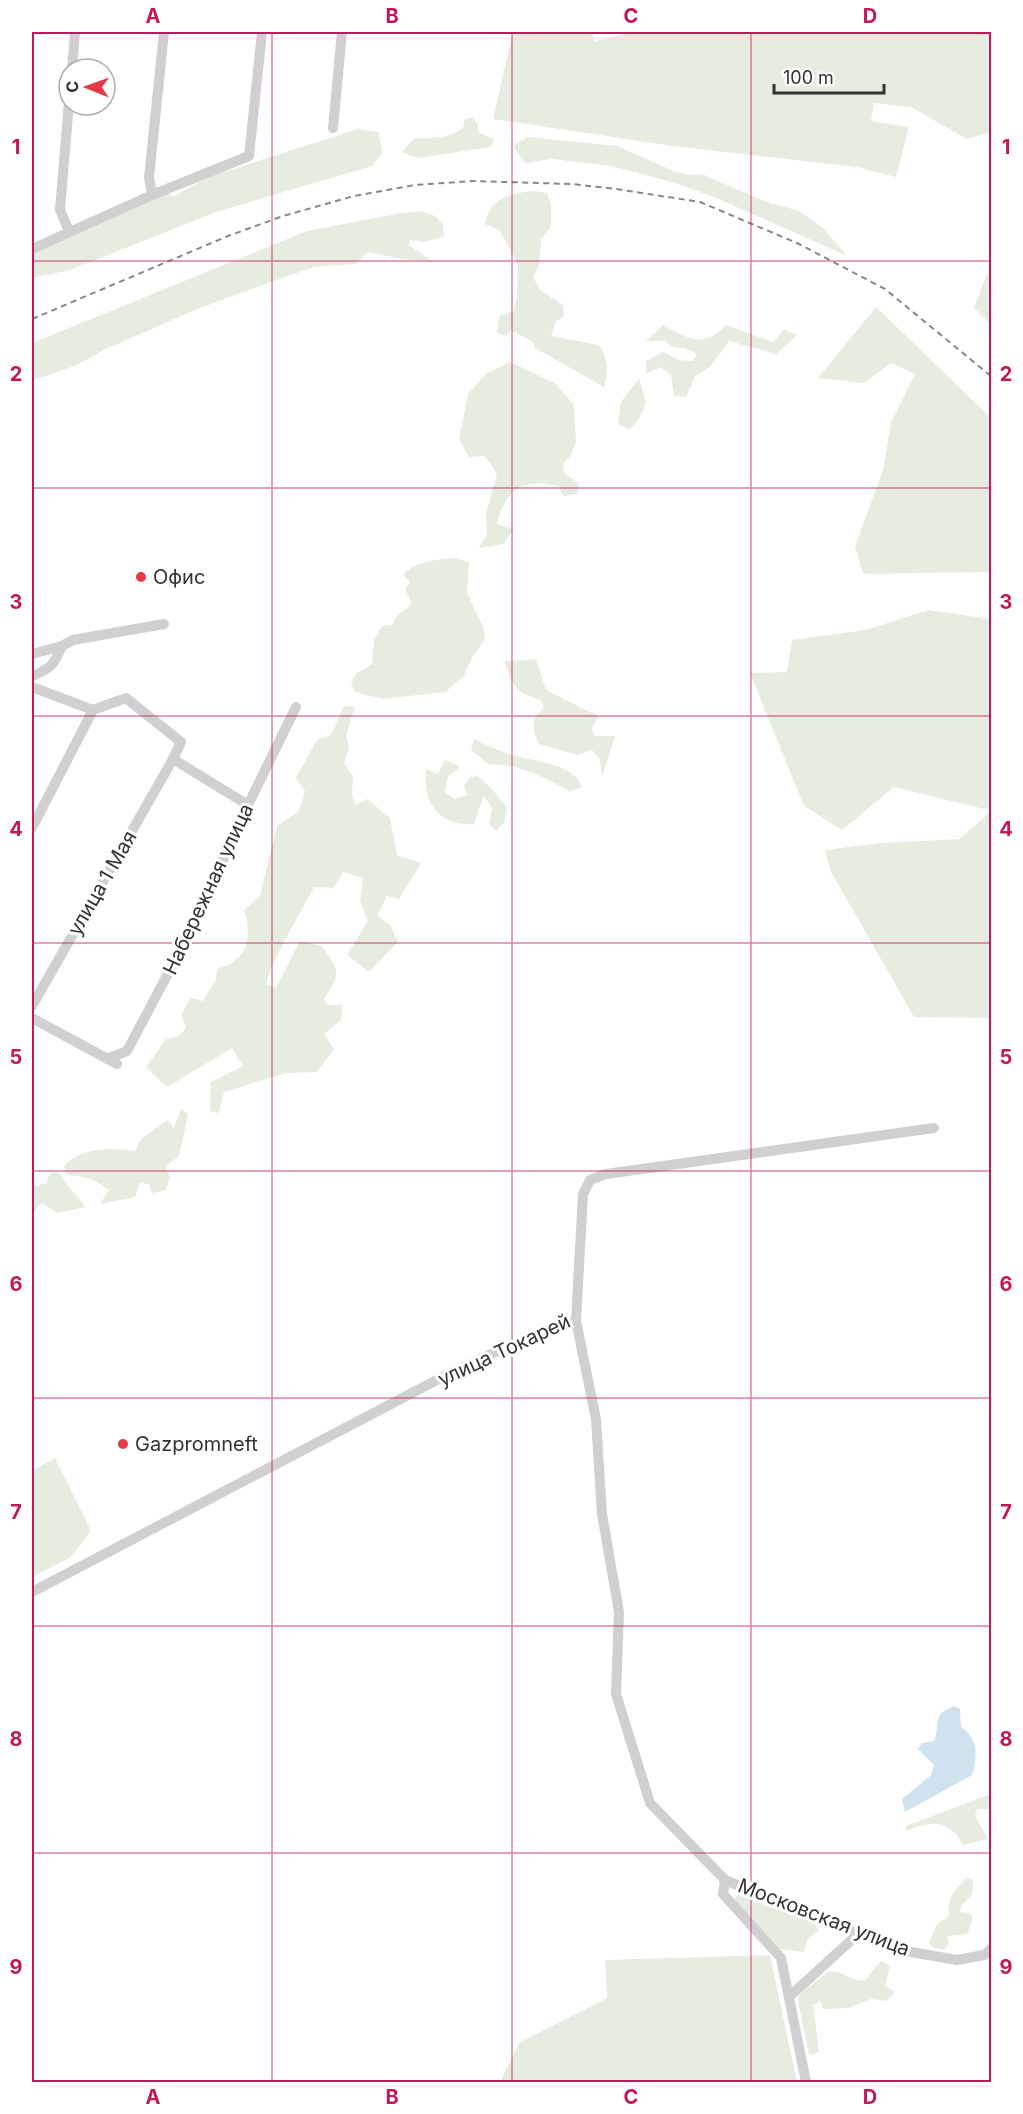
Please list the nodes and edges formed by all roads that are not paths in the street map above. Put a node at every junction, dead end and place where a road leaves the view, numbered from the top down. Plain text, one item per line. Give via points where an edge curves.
1 (75, 32) edge
2 (164, 32) edge
3 (262, 32) edge
4 (342, 32) edge
5 (73, 57) edge
6 (68, 117) edge
7 (333, 129) dead end
8 (152, 195) junction
9 (69, 231) junction
10 (32, 249) edge
11 (164, 624) dead end
12 (62, 646) junction
13 (32, 654) edge
14 (32, 676) edge
15 (32, 687) edge
16 (296, 707) dead end
17 (93, 710) junction
18 (173, 759) junction
19 (248, 805) junction
20 (32, 828) edge
21 (32, 1006) edge
22 (32, 1018) edge
23 (934, 1128) dead end
24 (576, 1321) junction
25 (32, 1592) edge
26 (724, 1880) junction
27 (858, 1934) junction
28 (992, 1948) edge
29 (789, 1997) junction
30 (806, 2082) edge

1 - 5 street
2 - 8 street via 149,178
3 - 8 street via 249,156
4 - 7 street
6 - 9 street via 60,210
8 - 9 street
9 - 10 street
11 - 12 street via 73,640
12 - 13 street
12 - 14 street via 55,663
15 - 17 street
16 - 19 street, Набережная улица
17 - 18 street via 126,698 181,742
17 - 20 street
18 - 19 street
18 - 21 street, улица 1 Мая
19 - 22 street, Набережная улица via 191,930 127,1051 112,1061
23 - 24 street, улица Токарей via 606,1174 590,1180 583,1194
24 - 25 street, улица Токарей via 529,1337 454,1371
24 - 26 street via 596,1419 602,1514 619,1612 616,1694 650,1803
26 - 27 street, Московская улица
26 - 29 street via 723,1894 781,1958
27 - 28 street, Московская улица via 905,1950 957,1960 984,1954
27 - 29 street
29 - 30 street

